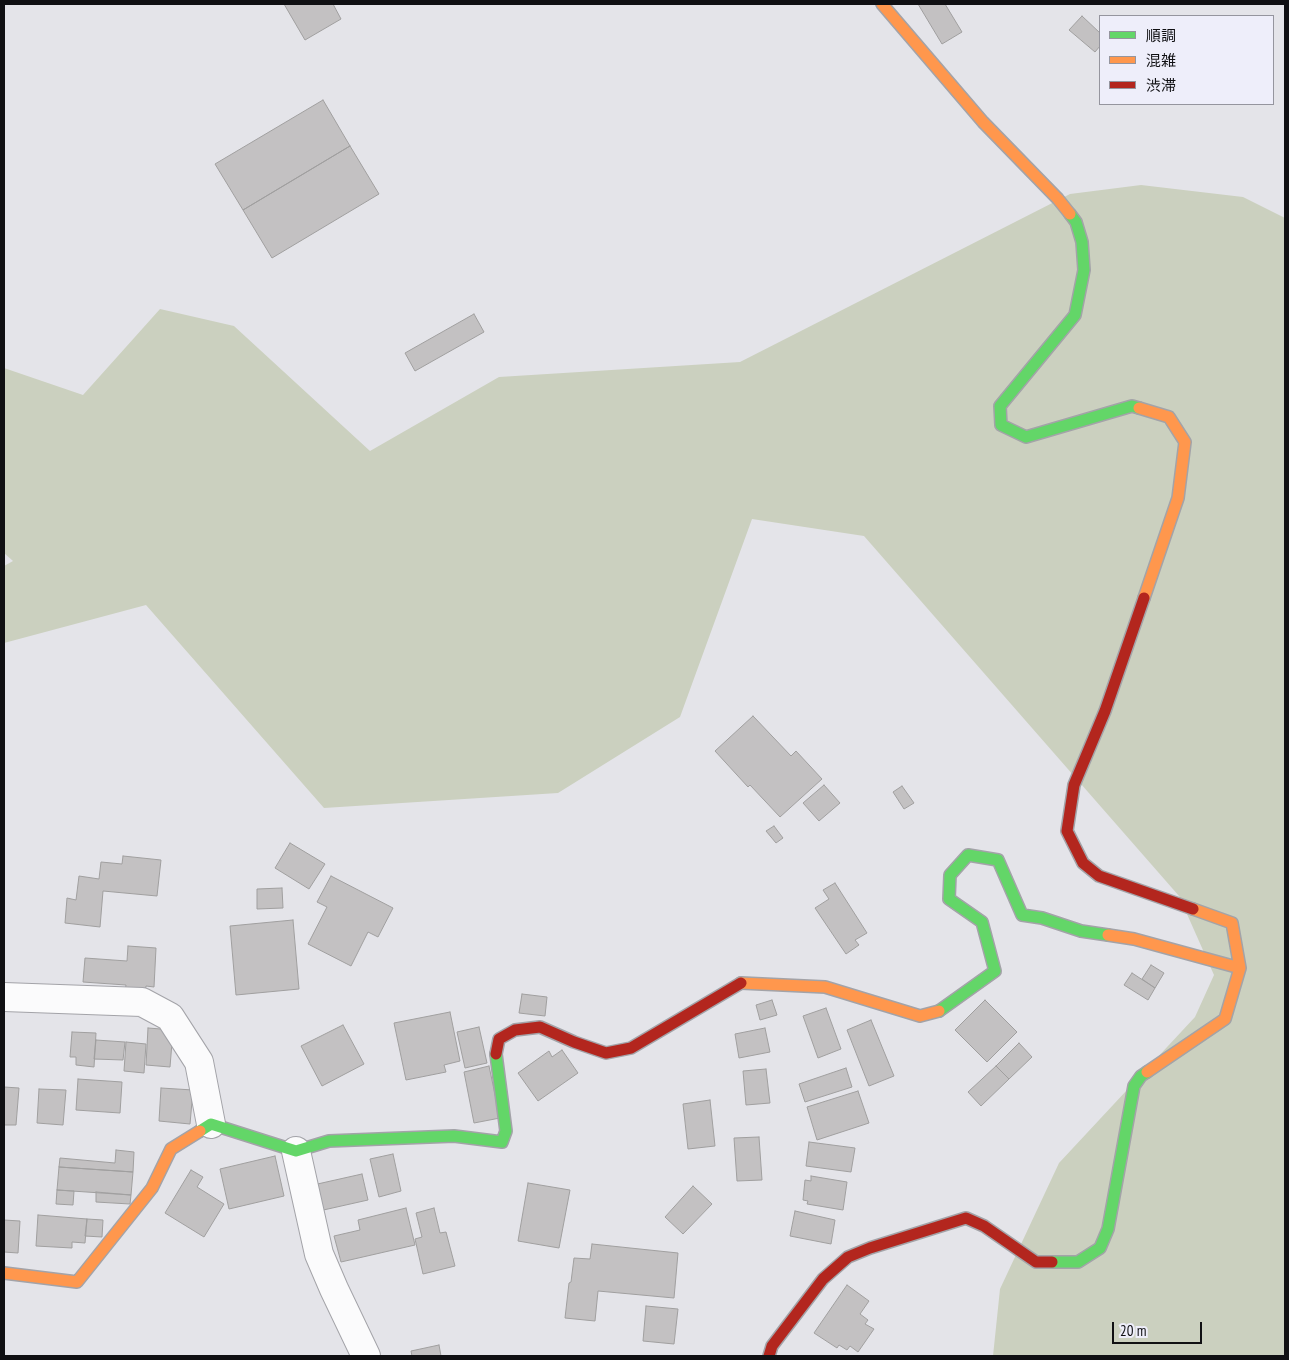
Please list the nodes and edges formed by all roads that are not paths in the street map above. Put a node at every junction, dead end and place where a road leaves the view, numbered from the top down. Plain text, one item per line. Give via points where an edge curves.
1 (882, 4) edge
2 (1240, 968) junction
3 (4, 997) edge
4 (211, 1124) junction
5 (296, 1151) junction
6 (4, 1273) edge
7 (366, 1356) edge
8 (768, 1356) edge

1 - 2 street via 983,122 1058,199 1076,222 1082,242 1084,270 1075,314 1000,406 1001,425 1026,437 1132,406 1169,417 1185,442 1178,498 1105,711 1074,785 1067,831 1083,863 1099,876 1232,923
2 - 5 street via 1134,939 1081,931 1022,915 998,860 968,855 950,875 949,899 982,922 995,970 938,1012 920,1016 825,987 741,983 631,1048 606,1053 540,1027 515,1030 499,1039 496,1055 506,1130 502,1142 454,1136 329,1141
2 - 8 street via 1225,1019 1141,1076 1134,1086 1108,1229 1100,1248 1078,1262 1036,1262 984,1226 966,1218 897,1239 848,1257 823,1278
3 - 4 street via 142,1002 170,1016 200,1062
4 - 5 street
4 - 6 street via 171,1149 152,1188 77,1282
5 - 7 street via 319,1254

